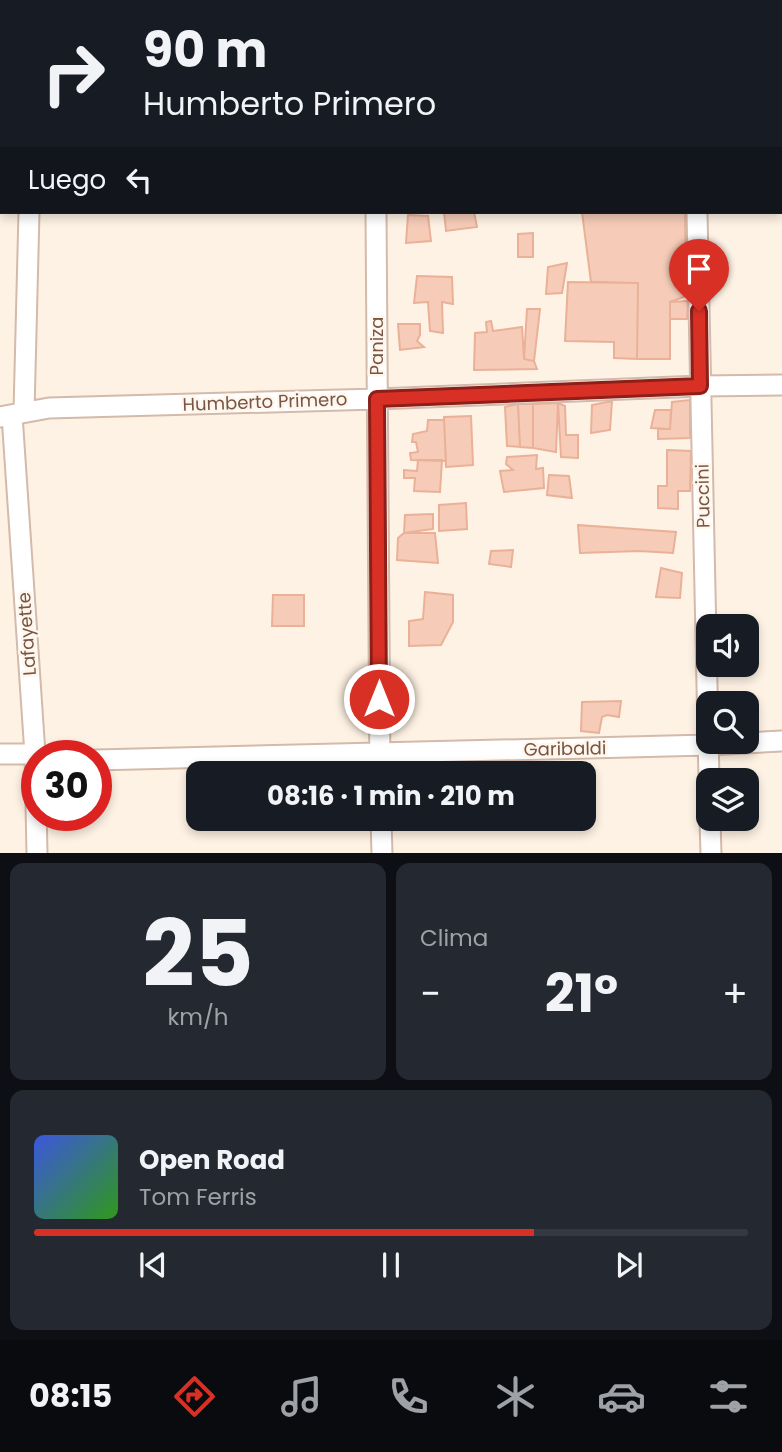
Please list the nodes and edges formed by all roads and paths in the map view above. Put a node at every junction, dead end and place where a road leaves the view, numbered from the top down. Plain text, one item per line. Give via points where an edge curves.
1 (29, 214) edge
2 (376, 214) edge
3 (697, 214) edge
4 (782, 384) edge
5 (700, 386) junction
6 (377, 399) junction
7 (12, 415) edge
8 (707, 691) edge
9 (35, 740) edge
10 (782, 741) edge
11 (759, 742) edge
12 (696, 745) edge
13 (380, 753) junction
14 (0, 754) edge
15 (21, 757) edge
16 (112, 760) edge
17 (380, 761) edge
18 (37, 831) edge
19 (381, 831) edge
20 (710, 831) edge
21 (37, 853) edge
22 (382, 853) edge
23 (711, 853) edge

1 - 7 street, Lafayette
2 - 6 street, Paniza
3 - 5 street, Puccini
4 - 5 street, Humberto Primero
5 - 6 street, Humberto Primero
5 - 8 street, Puccini
6 - 7 street, Humberto Primero via 48,408
6 - 13 street, Paniza
7 - 9 street, Lafayette
10 - 11 street, Garibaldi
12 - 13 street, Garibaldi
13 - 16 street, Garibaldi
13 - 17 street, Paniza
14 - 15 street
18 - 21 street, Lafayette
19 - 22 street
20 - 23 street

